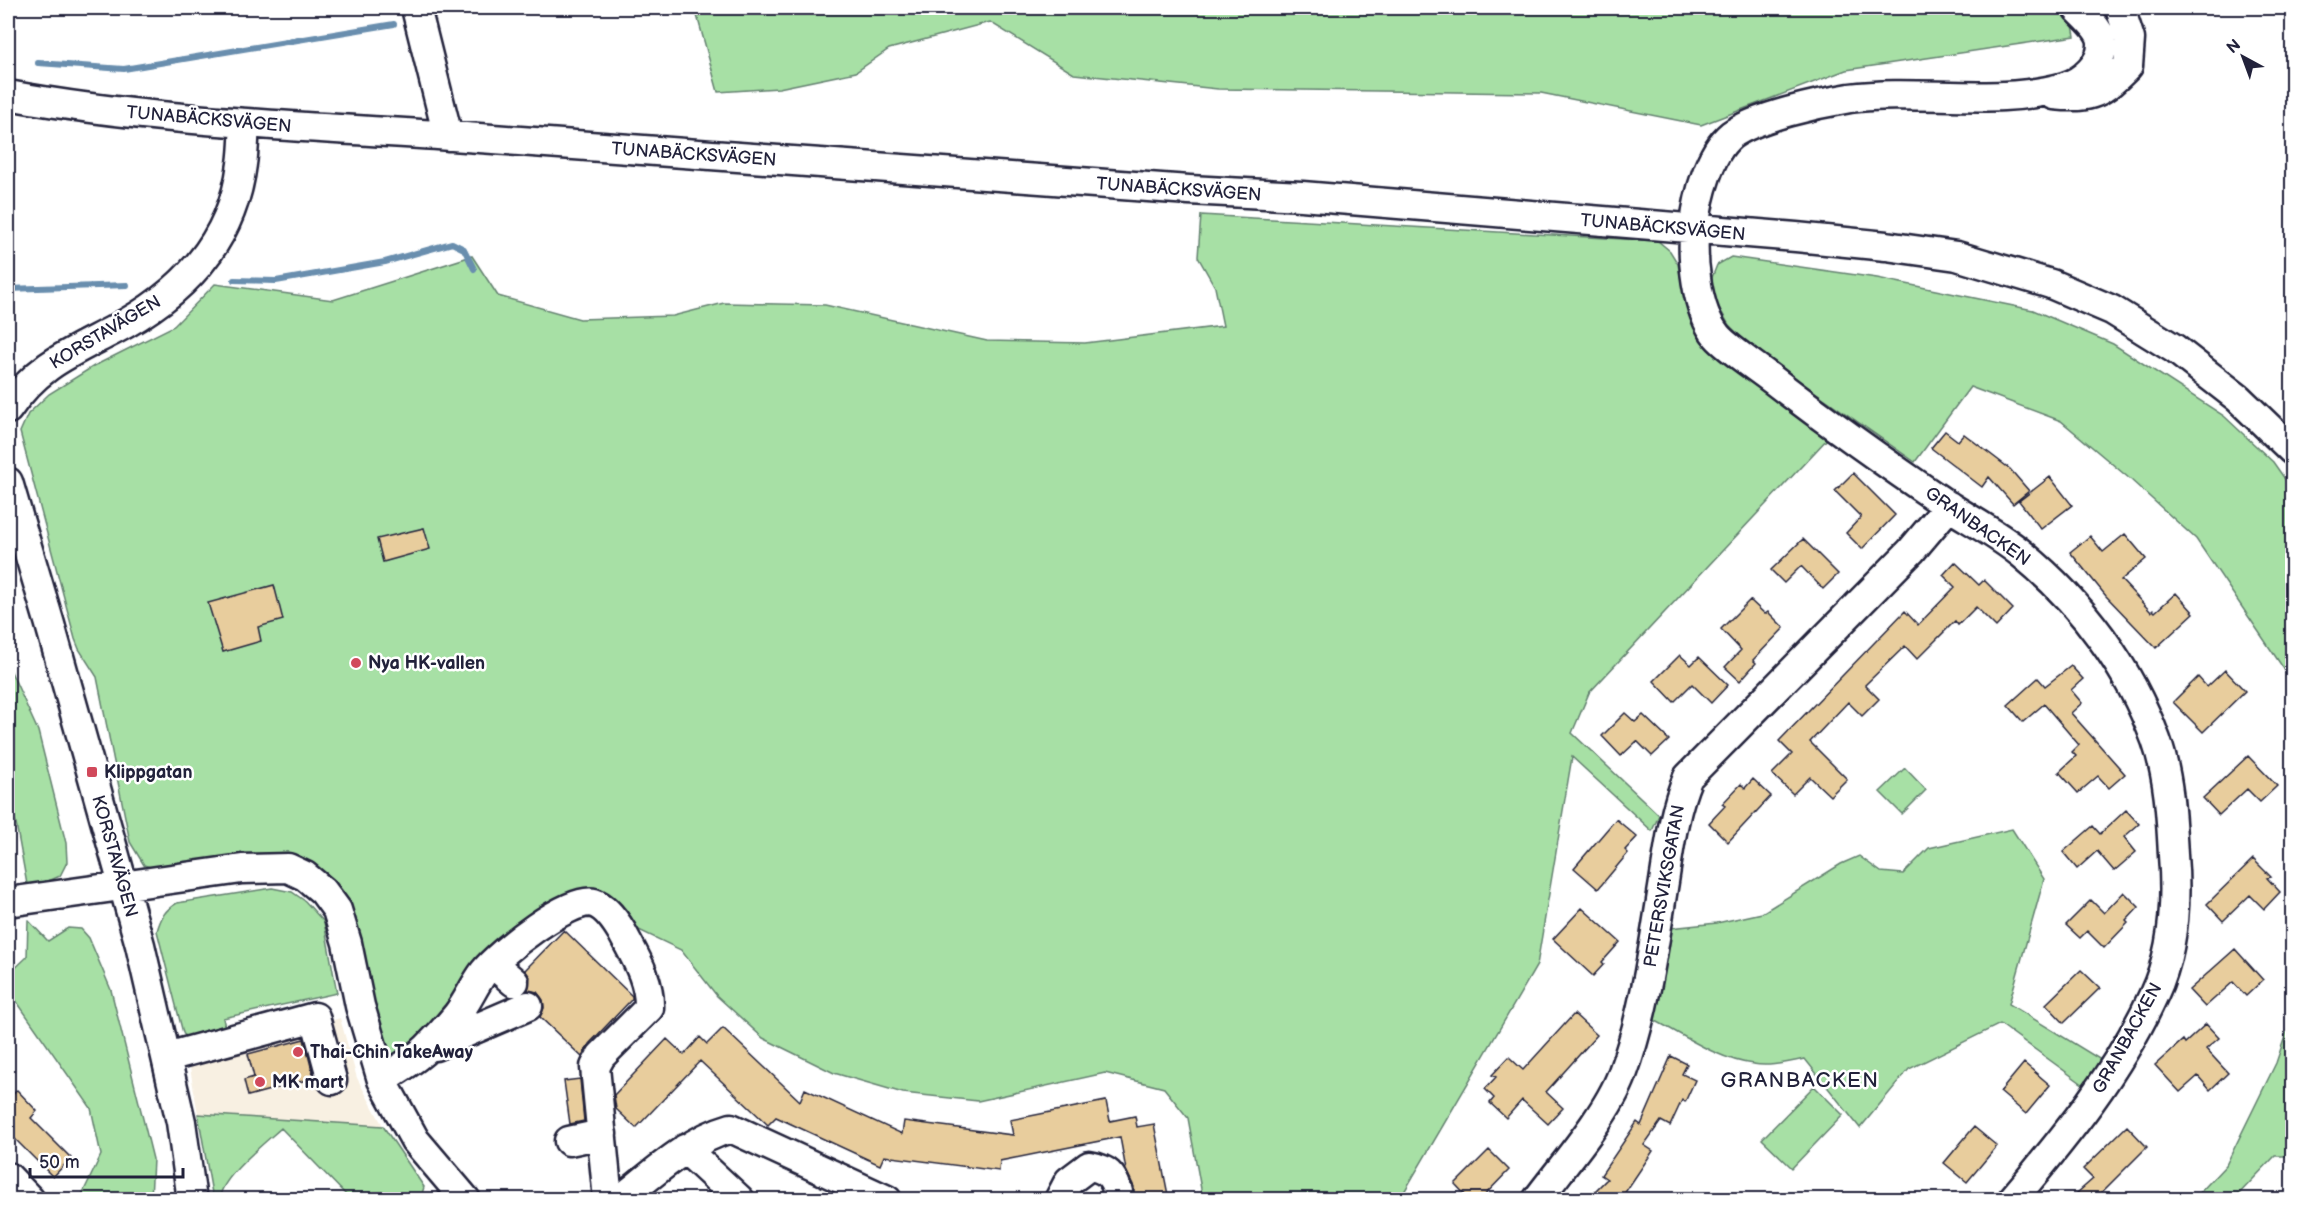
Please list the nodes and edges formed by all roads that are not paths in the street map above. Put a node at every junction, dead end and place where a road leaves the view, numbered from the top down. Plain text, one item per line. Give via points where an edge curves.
1 (416, 8) edge
2 (2077, 8) edge
3 (2120, 8) edge
4 (2034, 93) junction
5 (8, 95) edge
6 (245, 123) junction
7 (448, 136) junction
8 (1694, 230) junction
9 (8, 409) edge
10 (2292, 450) edge
11 (8, 482) edge
12 (1949, 506) junction
13 (14, 525) edge
14 (124, 884) junction
15 (8, 902) edge
16 (499, 958) junction
17 (514, 982) dead end
18 (360, 1006) junction
19 (528, 1006) dead end
20 (315, 1017) junction
21 (425, 1051) junction
22 (167, 1057) junction
23 (332, 1080) dead end
24 (382, 1080) junction
25 (602, 1134) junction
26 (569, 1141) dead end
27 (686, 1149) junction
28 (8, 1177) edge
29 (30, 1200) edge
30 (192, 1200) edge
31 (466, 1200) edge
32 (608, 1200) edge
33 (620, 1200) edge
34 (740, 1200) edge
35 (887, 1200) edge
36 (1059, 1200) edge
37 (1114, 1200) edge
38 (1537, 1200) edge
39 (2012, 1200) edge

1 - 7 street
2 - 4 street via 2099,34 2102,43 2098,63 2079,81
3 - 4 street via 2130,39 2127,66 2114,80 2096,94 2076,97
4 - 8 street, GRANBACKEN via 1851,98 1754,123 1732,135 1716,152 1698,201
5 - 6 street, TUNABÄCKSVÄGEN via 56,104
6 - 7 street, TUNABÄCKSVÄGEN
6 - 9 street, KORSTAVÄGEN via 242,165 227,221 197,268 149,308 35,375
7 - 8 street, TUNABÄCKSVÄGEN via 1302,196
8 - 10 street, TUNABÄCKSVÄGEN via 1957,256 2051,284 2112,310 2175,349 2238,399
8 - 12 street, GRANBACKEN via 1696,282 1703,312 1717,336 1835,428
11 - 13 street, KORSTAVÄGEN
12 - 38 street, PETERSVIKSGATAN via 1911,551 1688,777 1671,837 1640,1018 1622,1077 1604,1110
12 - 39 street, GRANBACKEN via 2020,552 2067,596 2104,641 2157,742 2169,798 2175,870 2173,929 2154,994 2109,1077
13 - 14 street, KORSTAVÄGEN via 49,621
14 - 15 street
14 - 18 street via 242,869 288,868 305,876 337,910
14 - 22 street, KORSTAVÄGEN
16 - 17 street
16 - 21 street
16 - 25 street via 552,916 575,904 594,903 618,924 645,977 650,1008 601,1056 595,1067
18 - 20 street
18 - 24 street
19 - 21 street
20 - 22 street
20 - 23 street
21 - 24 street
22 - 30 street, KORSTAVÄGEN
24 - 31 street via 415,1140
25 - 26 street
25 - 32 street
27 - 33 street
27 - 34 street
27 - 35 street via 711,1134 731,1128
28 - 29 street
36 - 37 street via 1069,1181 1089,1166 1102,1168 1113,1177 1118,1192

